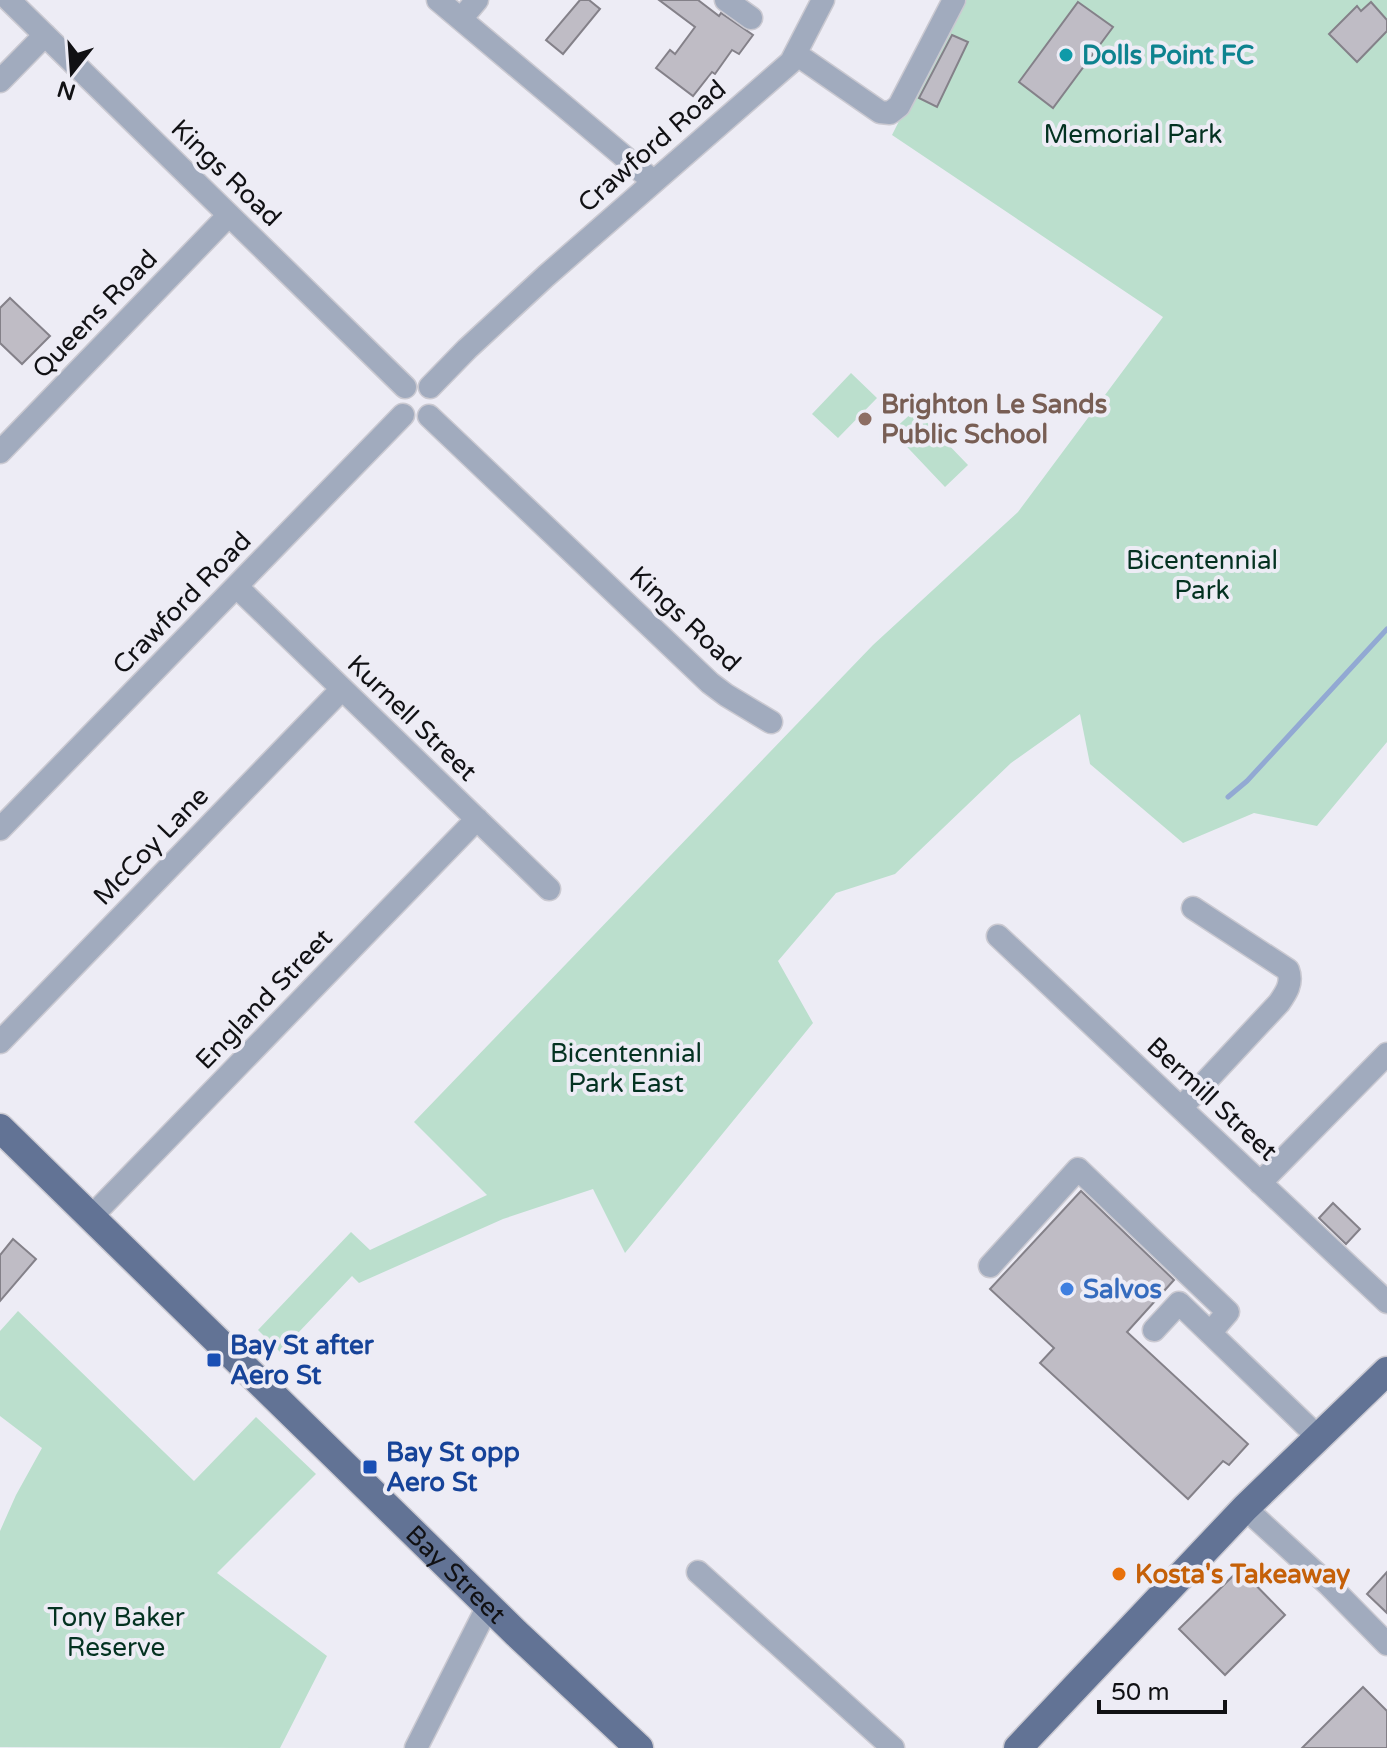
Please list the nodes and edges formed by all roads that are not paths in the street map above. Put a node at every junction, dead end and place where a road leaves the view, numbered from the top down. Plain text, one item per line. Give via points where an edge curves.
1 (9, 0) edge
2 (438, 0) edge
3 (477, 0) edge
4 (726, 0) edge
5 (823, 0) edge
6 (954, 0) edge
7 (751, 18) dead end
8 (461, 19) junction
9 (45, 35) junction
10 (796, 54) junction
11 (0, 81) edge
12 (653, 181) junction
13 (229, 215) junction
14 (405, 387) junction
15 (430, 387) junction
16 (403, 415) junction
17 (429, 416) junction
18 (0, 452) edge
19 (237, 587) junction
20 (342, 689) junction
21 (771, 722) dead end
22 (477, 819) junction
23 (0, 829) edge
24 (549, 889) dead end
25 (1193, 908) dead end
26 (998, 936) dead end
27 (0, 1042) edge
28 (1387, 1054) edge
29 (1181, 1108) junction
30 (0, 1128) edge
31 (1260, 1183) junction
32 (91, 1217) junction
33 (990, 1266) dead end
34 (1387, 1302) edge
35 (1154, 1330) dead end
36 (1210, 1333) junction
37 (1387, 1371) edge
38 (1318, 1437) junction
39 (1245, 1508) junction
40 (698, 1572) dead end
41 (488, 1606) junction
42 (1387, 1644) edge
43 (416, 1748) edge
44 (639, 1748) edge
45 (893, 1748) edge
46 (1018, 1748) edge

1 - 9 street, Kings Road
2 - 8 street
3 - 8 street
4 - 7 street
5 - 10 street, Crawford Road
6 - 10 street via 899,106 890,113 880,112
8 - 12 street
9 - 11 street
9 - 13 street, Kings Road
10 - 12 street, Crawford Road
12 - 15 street, Crawford Road
13 - 14 street, Kings Road
13 - 18 street, Queens Road
14 - 15 street
14 - 16 street via 398,400
15 - 17 street via 436,402
16 - 17 street via 416,420
16 - 19 street, Crawford Road
17 - 21 street, Kings Road via 710,683
19 - 20 street, Kurnell Street
19 - 23 street, Crawford Road
20 - 22 street, Kurnell Street
20 - 27 street, McCoy Lane
22 - 24 street, Kurnell Street
22 - 32 street, England Street
25 - 29 street via 1291,977 1279,1003
26 - 29 street, Bermill Street
28 - 31 street
29 - 31 street, Bermill Street
30 - 32 main road, Bay Street
31 - 34 street, Bermill Street
32 - 41 main road, Bay Street
33 - 36 street via 1078,1169 1228,1312
35 - 36 street via 1179,1303
36 - 38 street
37 - 38 main road
38 - 39 main road
39 - 42 street
39 - 46 main road
40 - 45 street
41 - 43 street
41 - 44 main road, Bay Street

